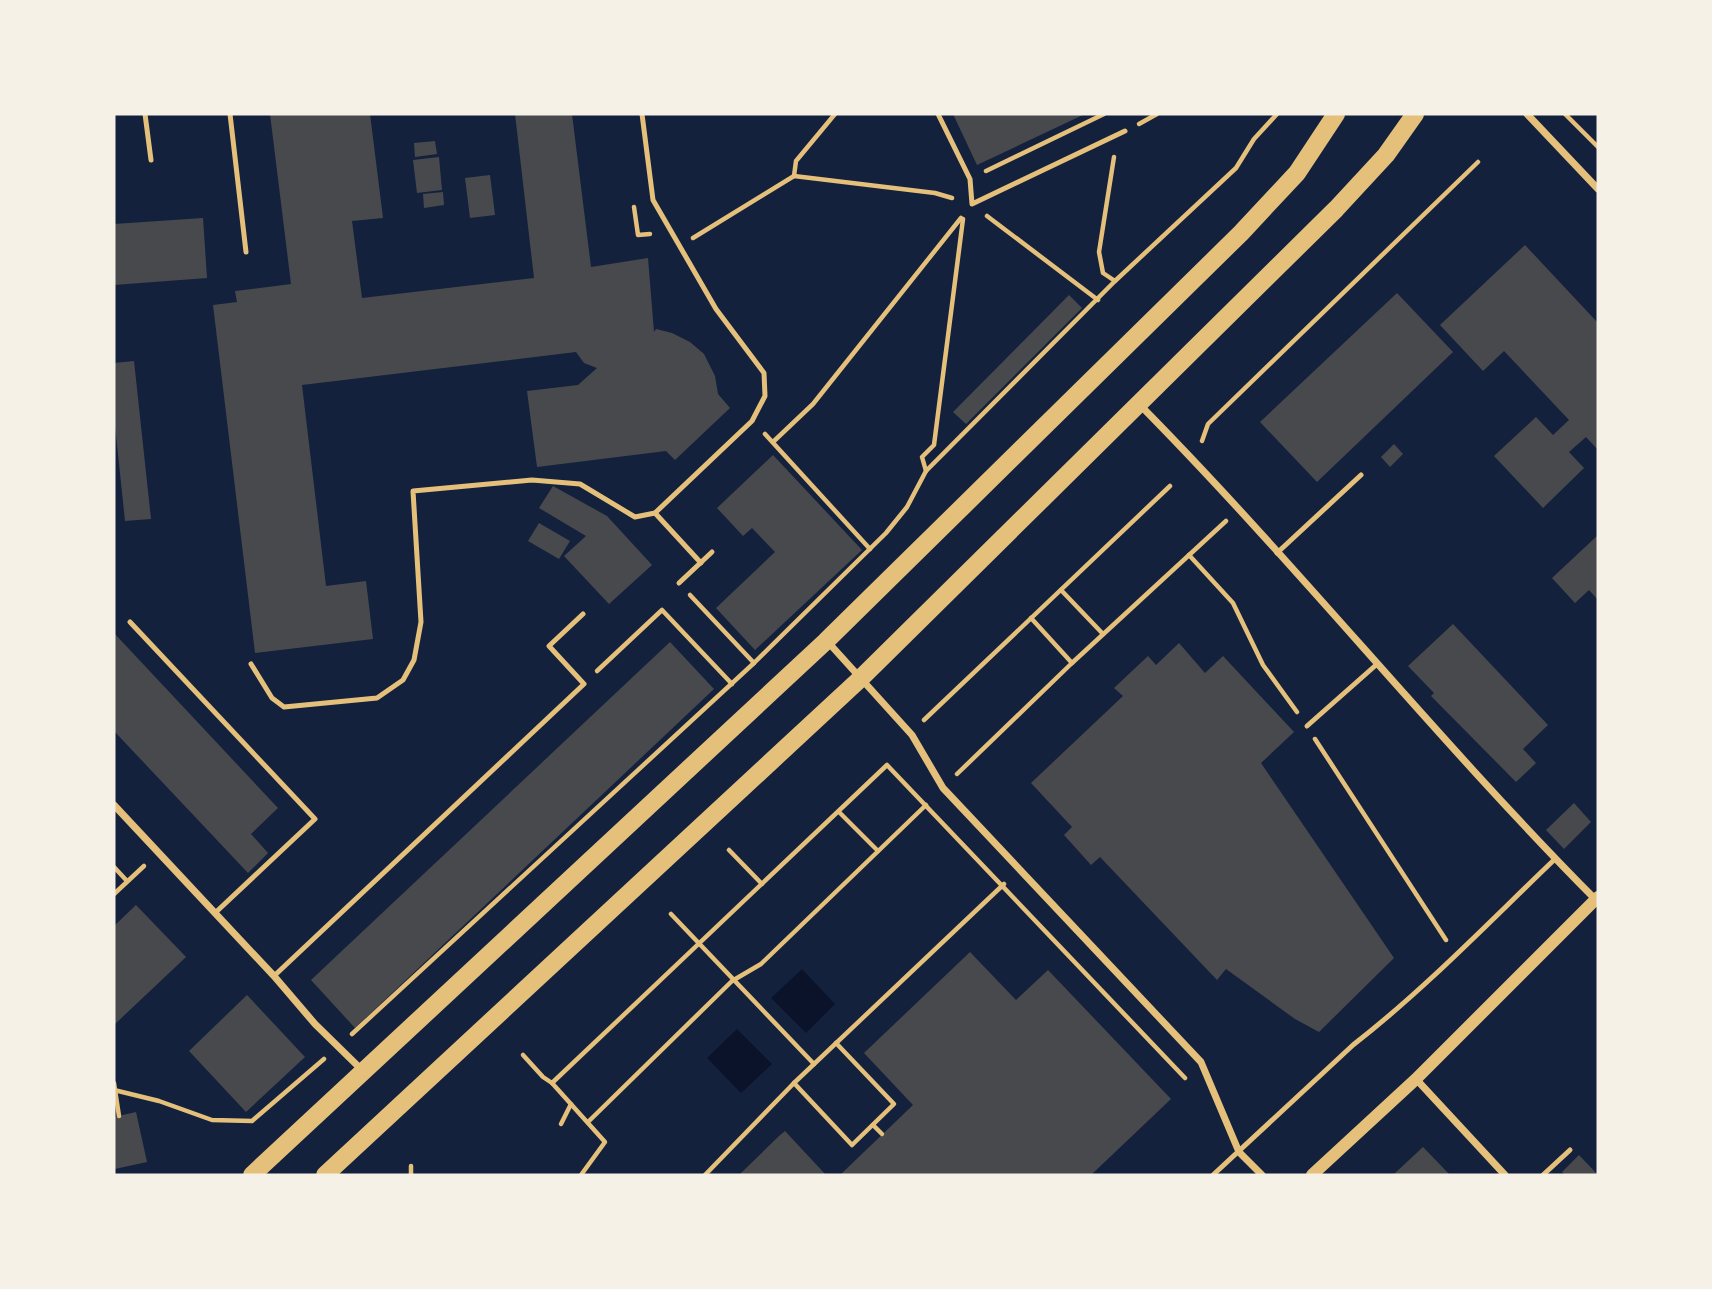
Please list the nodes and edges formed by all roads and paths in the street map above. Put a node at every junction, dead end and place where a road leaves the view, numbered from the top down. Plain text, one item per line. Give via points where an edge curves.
1 (145, 114) edge
2 (230, 114) edge
3 (642, 114) edge
4 (835, 114) edge
5 (937, 114) edge
6 (1104, 114) edge
7 (1269, 114) edge
8 (1277, 114) edge
9 (1336, 114) edge
10 (1415, 114) edge
11 (1527, 114) edge
12 (1565, 114) edge
13 (1270, 120) junction
14 (1125, 131) joint
15 (1598, 147) edge
16 (151, 160) dead end
17 (1478, 162) dead end
18 (794, 176) junction
19 (970, 179) junction
20 (1598, 189) edge
21 (972, 204) junction
22 (681, 246) junction
23 (246, 252) dead end
24 (1115, 281) junction
25 (1098, 300) junction
26 (1139, 404) junction
27 (1201, 440) dead end
28 (926, 471) junction
29 (1361, 475) dead end
30 (1170, 486) dead end
31 (1238, 510) junction
32 (655, 513) junction
33 (870, 549) junction
34 (712, 552) dead end
35 (1278, 553) junction
36 (1189, 555) junction
37 (701, 563) junction
38 (679, 583) joint
39 (1061, 590) junction
40 (583, 614) dead end
41 (1031, 618) junction
42 (130, 622) dead end
43 (1103, 634) junction
44 (826, 641) junction
45 (754, 663) junction
46 (1072, 663) junction
47 (251, 664) dead end
48 (1376, 665) junction
49 (860, 679) junction
50 (584, 684) junction
51 (732, 684) junction
52 (924, 721) dead end
53 (1307, 726) junction
54 (965, 765) dead end
55 (114, 805) edge
56 (925, 806) junction
57 (839, 811) junction
58 (729, 850) dead end
59 (878, 851) junction
60 (158, 853) junction
61 (1555, 859) junction
62 (114, 867) edge
63 (127, 881) junction
64 (762, 884) junction
65 (1000, 888) dead end
66 (114, 894) edge
67 (1597, 898) edge
68 (215, 914) junction
69 (671, 914) dead end
70 (698, 944) junction
71 (1455, 954) junction
72 (274, 976) junction
73 (732, 981) junction
74 (836, 1043) junction
75 (338, 1047) junction
76 (523, 1055) dead end
77 (814, 1065) junction
78 (364, 1071) junction
79 (1416, 1079) junction
80 (114, 1083) edge
81 (552, 1083) junction
82 (794, 1083) junction
83 (1191, 1084) dead end
84 (114, 1090) edge
85 (571, 1104) junction
86 (119, 1116) dead end
87 (588, 1122) junction
88 (561, 1124) dead end
89 (873, 1125) junction
90 (882, 1134) dead end
91 (1570, 1150) dead end
92 (1239, 1152) junction
93 (411, 1166) dead end
94 (252, 1175) edge
95 (326, 1175) edge
96 (411, 1175) edge
97 (581, 1175) edge
98 (705, 1175) edge
99 (1213, 1175) edge
100 (1262, 1175) edge
101 (1312, 1175) edge
102 (1505, 1175) edge
103 (1543, 1175) edge

1 - 16 lane
2 - 23 lane
3 - 22 lane via 653,200
4 - 18 path via 796,161
5 - 19 lane
6 - 19 path
7 - 13 path
8 - 13 path
9 - 44 main road via 1297,173 1241,233
10 - 26 main road via 1386,155 1336,209
11 - 20 street
12 - 15 path
13 - 24 path via 1236,168
14 - 21 lane
14 - 24 path via 1112,164 1099,252 1103,272
17 - 27 path via 1208,424
18 - 21 path via 936,193
18 - 22 path
19 - 21 lane
21 - 25 path
22 - 32 lane via 716,309 764,373 765,396 752,421
24 - 25 path
25 - 28 path
26 - 31 street
26 - 49 main road
28 - 33 path via 907,507
28 - 33 path via 922,457 934,445 963,215 813,404 773,442
29 - 35 lane
30 - 39 path
31 - 35 street
31 - 36 path
32 - 37 lane
32 - 47 lane via 635,517 580,484 532,480 413,491 421,622 414,660 403,680 377,698 284,707 272,698
33 - 45 path
34 - 37 lane
35 - 48 street
36 - 43 path
36 - 53 path via 1233,603 1263,665
37 - 38 lane
38 - 45 path
39 - 41 path
39 - 43 path
40 - 50 lane via 549,646
41 - 46 path
41 - 52 path
42 - 68 lane via 315,819
43 - 46 path
44 - 49 street
44 - 78 main road
45 - 51 path
46 - 54 path
48 - 53 lane
48 - 61 street
49 - 92 street via 912,735 943,788 1201,1062
49 - 95 main road
50 - 51 path via 662,610
50 - 72 lane
51 - 75 path
53 - 71 path
55 - 60 street
56 - 57 path via 887,765
56 - 59 path
56 - 83 path
57 - 59 path
57 - 64 path
58 - 64 path
59 - 73 path via 761,964
60 - 63 path
60 - 68 street
61 - 67 street
61 - 71 lane
62 - 63 path
63 - 66 path
64 - 70 path
65 - 74 path
67 - 79 street
68 - 72 street
69 - 70 path
70 - 73 path
70 - 81 path
71 - 92 lane
72 - 75 street
73 - 77 path
73 - 87 path
74 - 77 path
74 - 89 path via 894,1104
75 - 78 street
75 - 84 path via 252,1121 212,1120
76 - 81 path
77 - 82 path
78 - 94 main road
79 - 101 street
79 - 102 street
80 - 84 path
81 - 85 path
82 - 89 path via 852,1145
82 - 98 path
84 - 86 path
85 - 87 path
85 - 88 path
87 - 97 path via 605,1142
89 - 90 path
91 - 103 lane
92 - 99 lane
92 - 100 street
93 - 96 path

